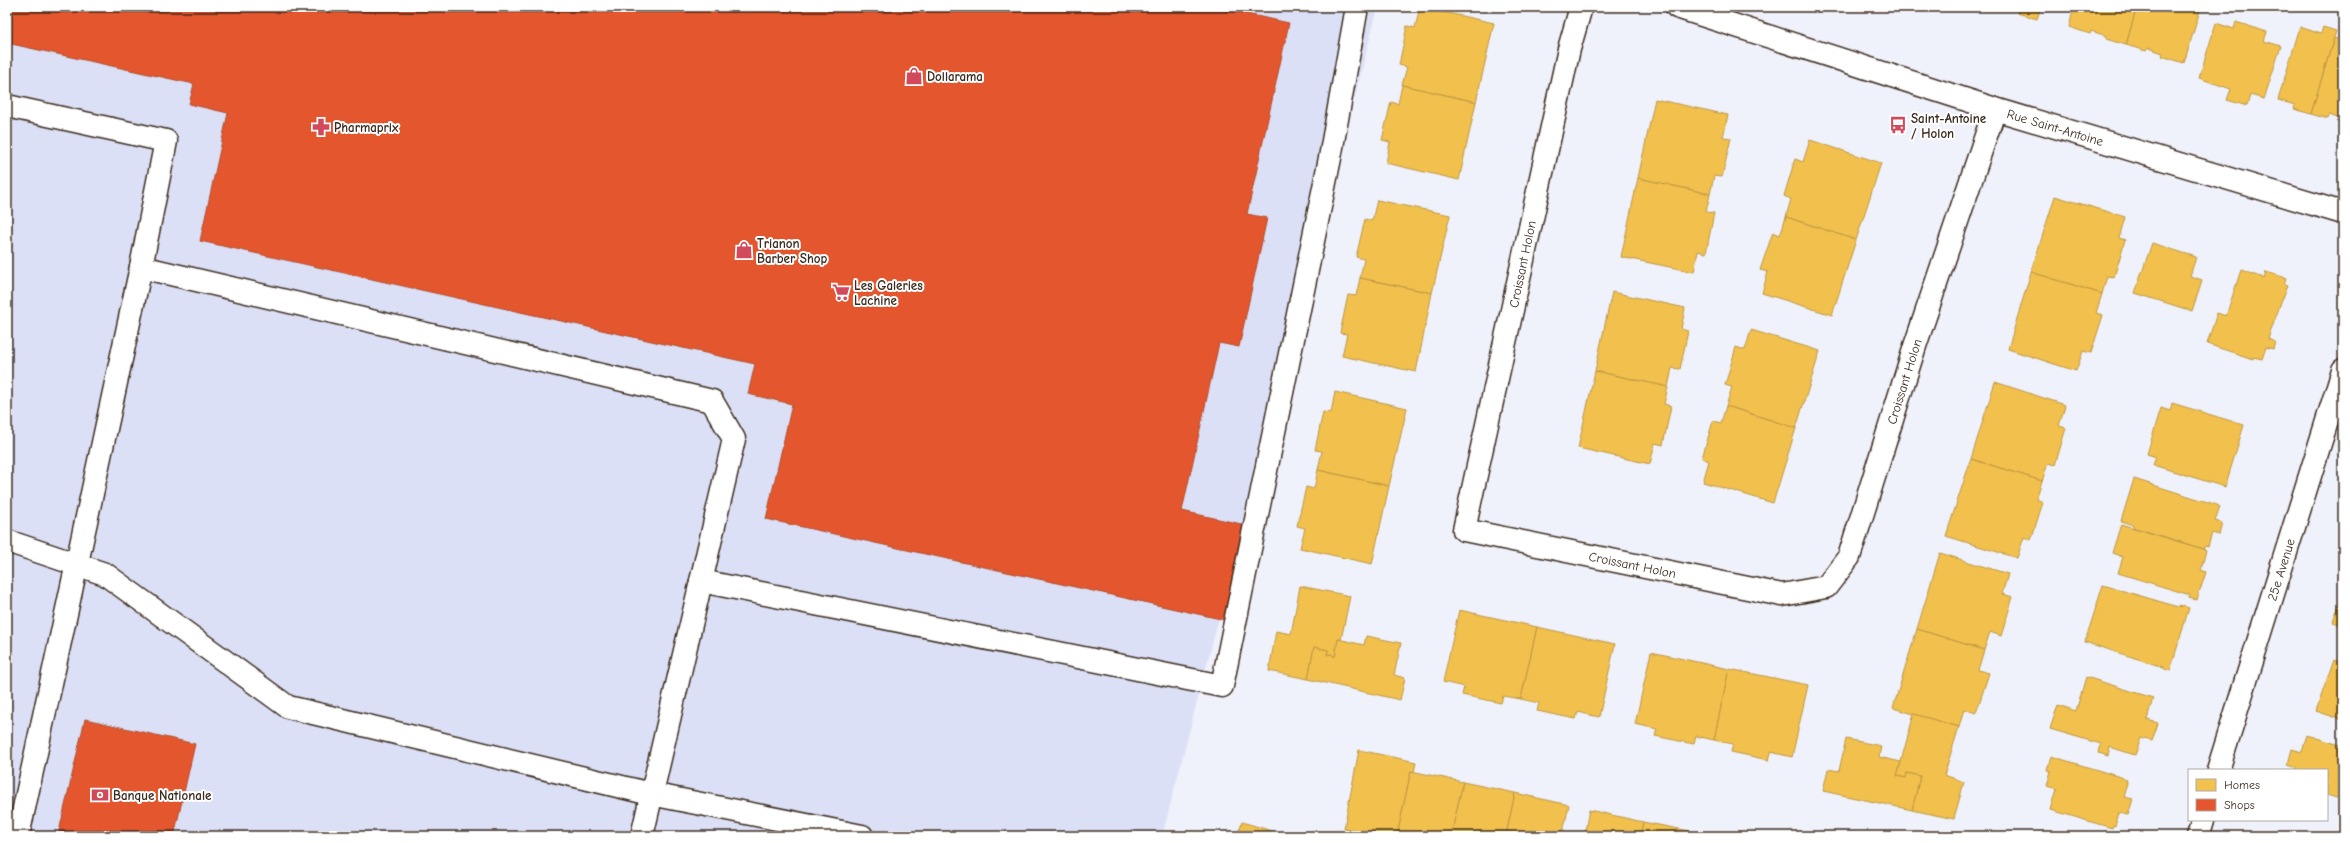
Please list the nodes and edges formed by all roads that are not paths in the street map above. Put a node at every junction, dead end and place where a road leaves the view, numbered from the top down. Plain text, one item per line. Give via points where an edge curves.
1 (1357, 7) edge
2 (1581, 7) edge
3 (1677, 7) edge
4 (7, 106) edge
5 (1995, 109) junction
6 (2343, 214) edge
7 (141, 267) junction
8 (2343, 370) edge
9 (7, 541) edge
10 (77, 563) junction
11 (701, 581) junction
12 (2218, 769) edge
13 (651, 794) junction
14 (2203, 821) edge
15 (18, 836) edge
16 (642, 836) edge
17 (862, 836) edge
18 (2198, 836) edge

1 - 11 street via 1329,166 1222,686
2 - 5 street, Croissant Holon via 1569,49 1464,530 1782,595 1826,587 1849,557 1915,346
3 - 5 street, Rue Saint-Antoine
4 - 7 street via 166,141
5 - 6 street, Rue Saint-Antoine
7 - 10 street
7 - 11 street via 712,401 734,439
8 - 12 street, 25e Avenue
9 - 10 street
10 - 13 street via 105,574 288,707
10 - 15 street
11 - 13 street
13 - 16 street
13 - 17 street
14 - 18 street

